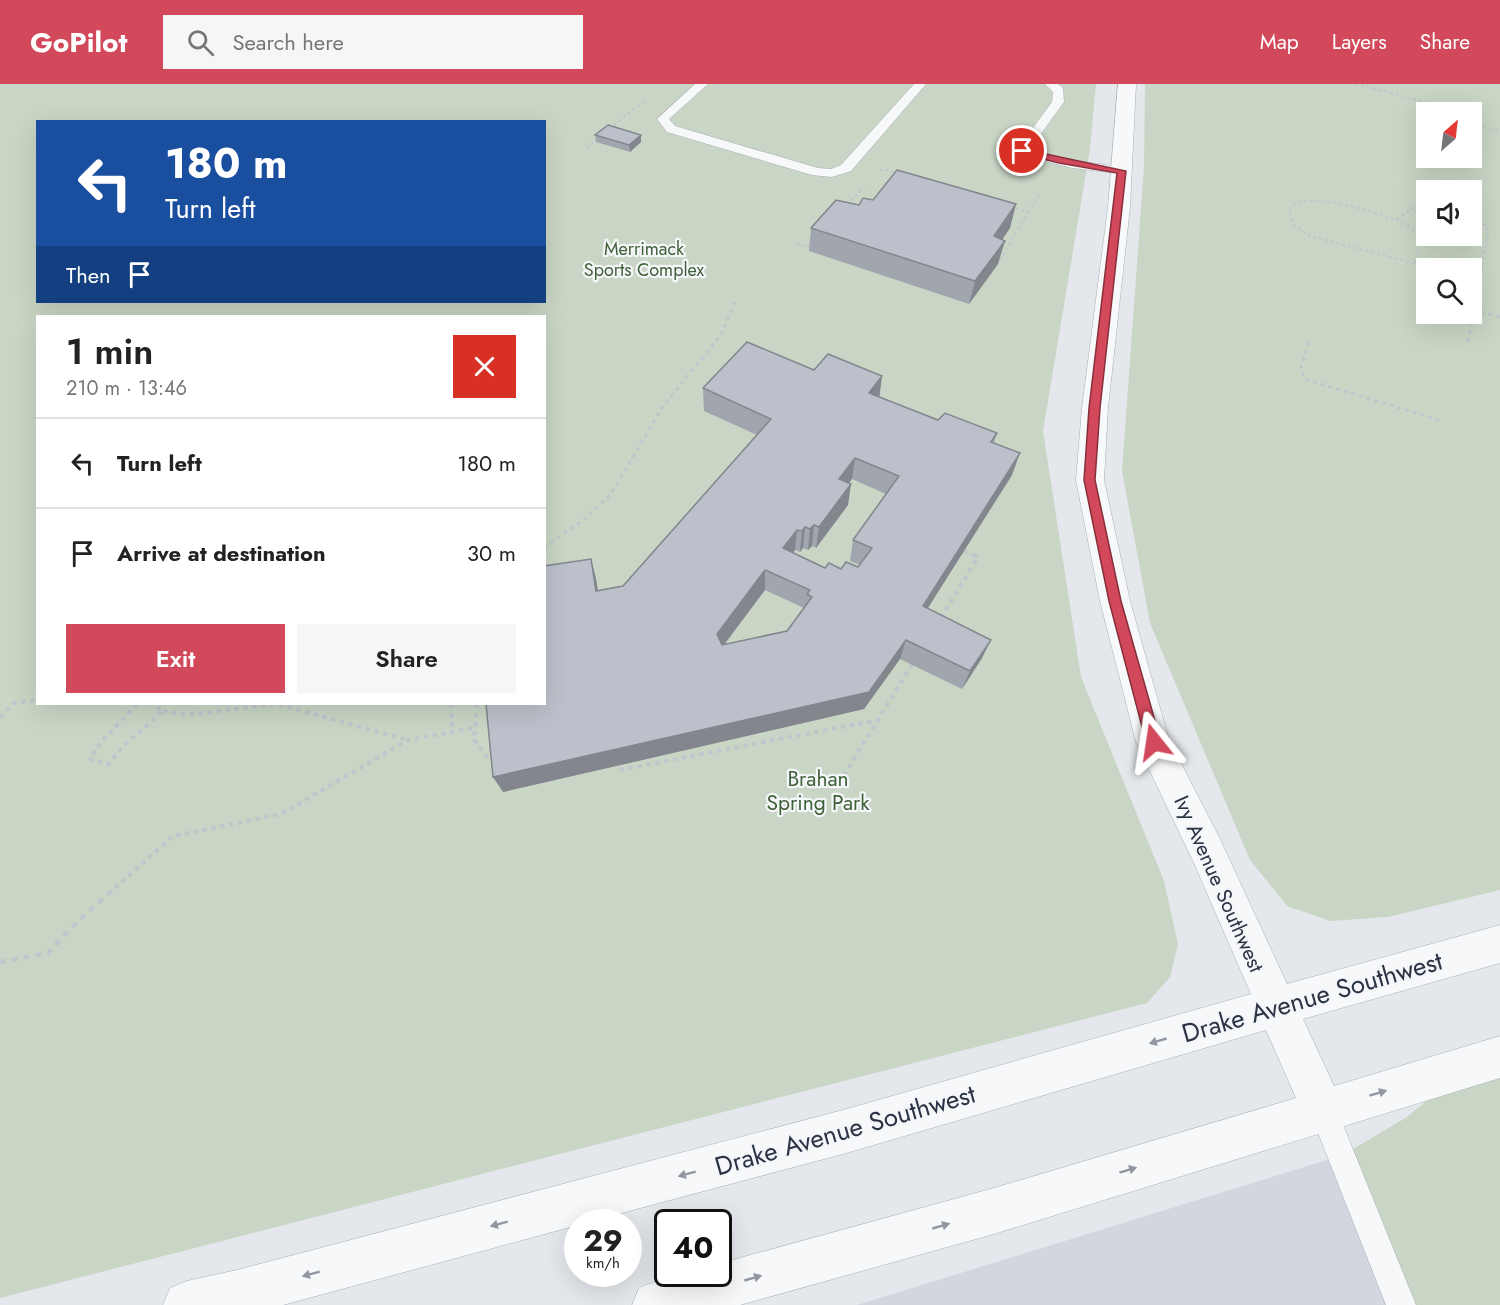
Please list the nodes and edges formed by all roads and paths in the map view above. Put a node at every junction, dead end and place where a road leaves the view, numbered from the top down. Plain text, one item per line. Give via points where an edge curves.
1 (702, 84) edge
2 (920, 84) edge
3 (1052, 84) edge
4 (1127, 84) edge
5 (1355, 84) edge
6 (647, 98) dead end
7 (1424, 102) edge
8 (1482, 126) edge
9 (1500, 131) edge
10 (586, 148) dead end
11 (1122, 171) junction
12 (904, 175) edge
13 (874, 177) dead end
14 (866, 185) dead end
15 (1035, 194) dead end
16 (1006, 205) edge
17 (1416, 208) edge
18 (842, 211) edge
19 (1028, 212) junction
20 (1396, 220) junction
21 (1482, 224) edge
22 (815, 240) edge
23 (796, 243) dead end
24 (990, 257) edge
25 (1415, 263) joint
26 (1482, 269) edge
27 (735, 302) dead end
28 (1482, 312) edge
29 (1500, 317) edge
30 (1470, 324) edge
31 (1309, 342) dead end
32 (1468, 342) dead end
33 (1442, 422) dead end
34 (546, 546) edge
35 (964, 551) edge
36 (940, 618) edge
37 (916, 659) edge
38 (36, 700) edge
39 (136, 705) edge
40 (154, 705) edge
41 (269, 705) edge
42 (281, 705) edge
43 (452, 705) edge
44 (477, 705) edge
45 (163, 711) junction
46 (0, 717) edge
47 (878, 720) junction
48 (474, 728) junction
49 (452, 732) junction
50 (408, 740) junction
51 (616, 758) edge
52 (498, 759) edge
53 (839, 783) dead end
54 (1500, 945) edge
55 (0, 962) edge
56 (1275, 1007) junction
57 (1500, 1056) edge
58 (1323, 1110) junction
59 (186, 1305) edge
60 (656, 1305) edge
61 (1401, 1305) edge

1 - 2 lane via 663,119 671,129 805,169 832,173 846,168
3 - 11 lane via 1059,91 1058,102 1022,151
4 - 11 street, Ivy Avenue Southwest
5 - 7 path
6 - 10 path
8 - 9 path
11 - 56 street, Ivy Avenue Southwest via 1090,480 1115,601 1154,742
12 - 13 path via 882,169
14 - 18 path
15 - 19 path via 1039,195
16 - 19 path
17 - 20 path
19 - 24 path via 999,262
20 - 25 path via 1420,238
20 - 25 path via 1341,203 1311,199 1295,202 1289,213 1294,225 1310,236
21 - 26 path via 1488,233
22 - 23 path via 808,247
27 - 34 path via 731,320 717,344 654,420 604,502 578,526
28 - 29 path
30 - 32 path
31 - 33 path via 1301,368 1304,379
35 - 36 path via 978,557
37 - 47 path
38 - 46 path via 14,703
39 - 45 path via 90,759 110,764 122,747
40 - 45 path
41 - 45 path via 186,716
42 - 50 path
43 - 49 path
44 - 48 path
47 - 51 path via 619,770
47 - 53 path
48 - 49 path
48 - 52 path via 474,740 488,758
49 - 50 path
50 - 55 path via 281,814 173,836 48,953
54 - 56 street, Drake Avenue Southwest
56 - 58 street, Ivy Avenue Southwest
56 -> 59 street, Drake Avenue Southwest via 843,1132
58 -> 57 street
60 -> 58 street via 994,1211
58 - 61 lane

